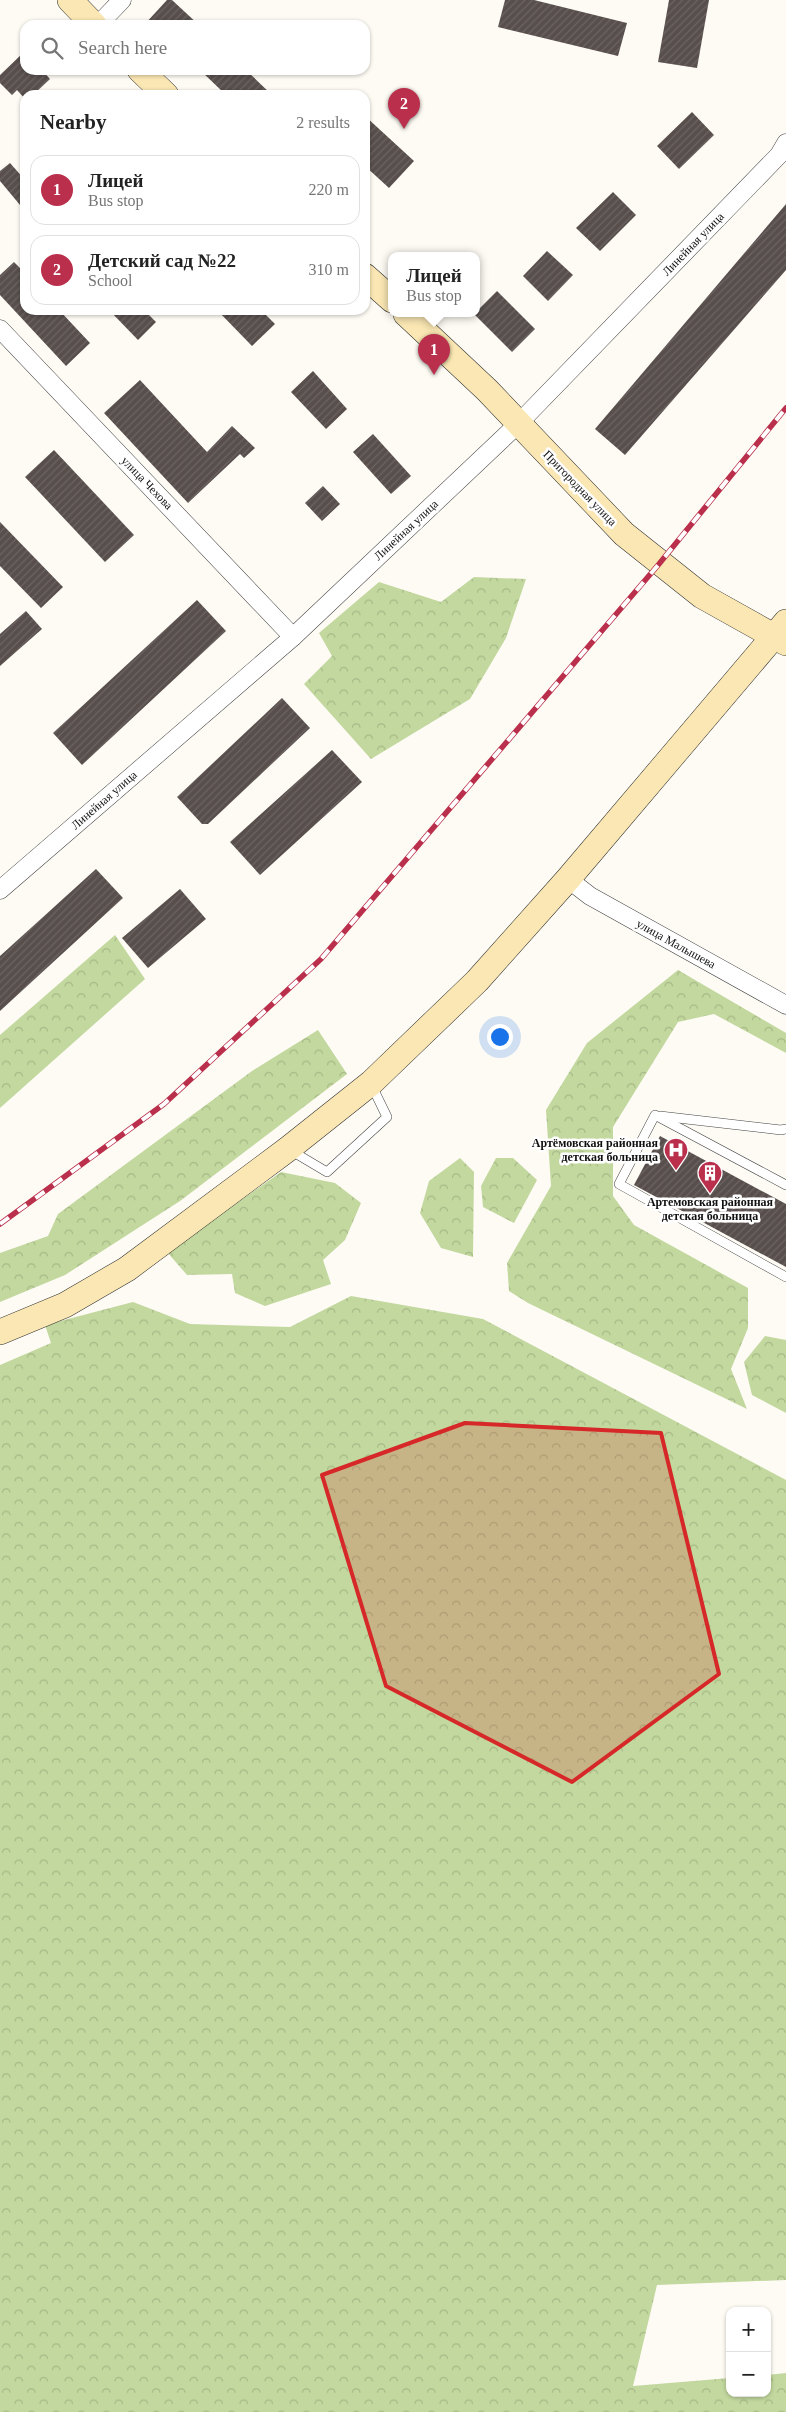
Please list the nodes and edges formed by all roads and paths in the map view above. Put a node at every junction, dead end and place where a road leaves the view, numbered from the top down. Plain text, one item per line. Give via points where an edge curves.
1 (70, 0) edge
2 (122, 0) edge
3 (89, 20) edge
4 (103, 20) edge
5 (145, 75) edge
6 (161, 90) edge
7 (786, 143) edge
8 (370, 280) edge
9 (388, 296) edge
10 (409, 317) edge
11 (0, 329) edge
12 (518, 424) junction
13 (782, 634) edge
14 (293, 637) junction
15 (568, 879) junction
16 (0, 890) edge
17 (786, 1005) edge
18 (371, 1084) junction
19 (655, 1115) junction
20 (786, 1129) edge
21 (288, 1149) junction
22 (786, 1185) edge
23 (786, 1277) edge
24 (0, 1332) edge

1 - 3 main road
2 - 4 street
5 - 6 main road
7 - 12 street, Линейная улица
8 - 9 main road
10 - 12 main road, Пригородная улица via 487,390
11 - 14 street, улица Чехова
12 - 13 main road, Пригородная улица via 624,534 659,564 702,596
12 - 14 street, Линейная улица
13 - 15 main road
14 - 16 street, Линейная улица
15 - 17 street, улица Малышева via 590,896
15 - 18 main road via 477,981
18 - 21 main road
18 - 21 lane via 387,1117 327,1172
19 - 20 lane
19 - 22 lane
19 - 23 lane via 619,1184
21 - 24 main road via 127,1269 65,1306

